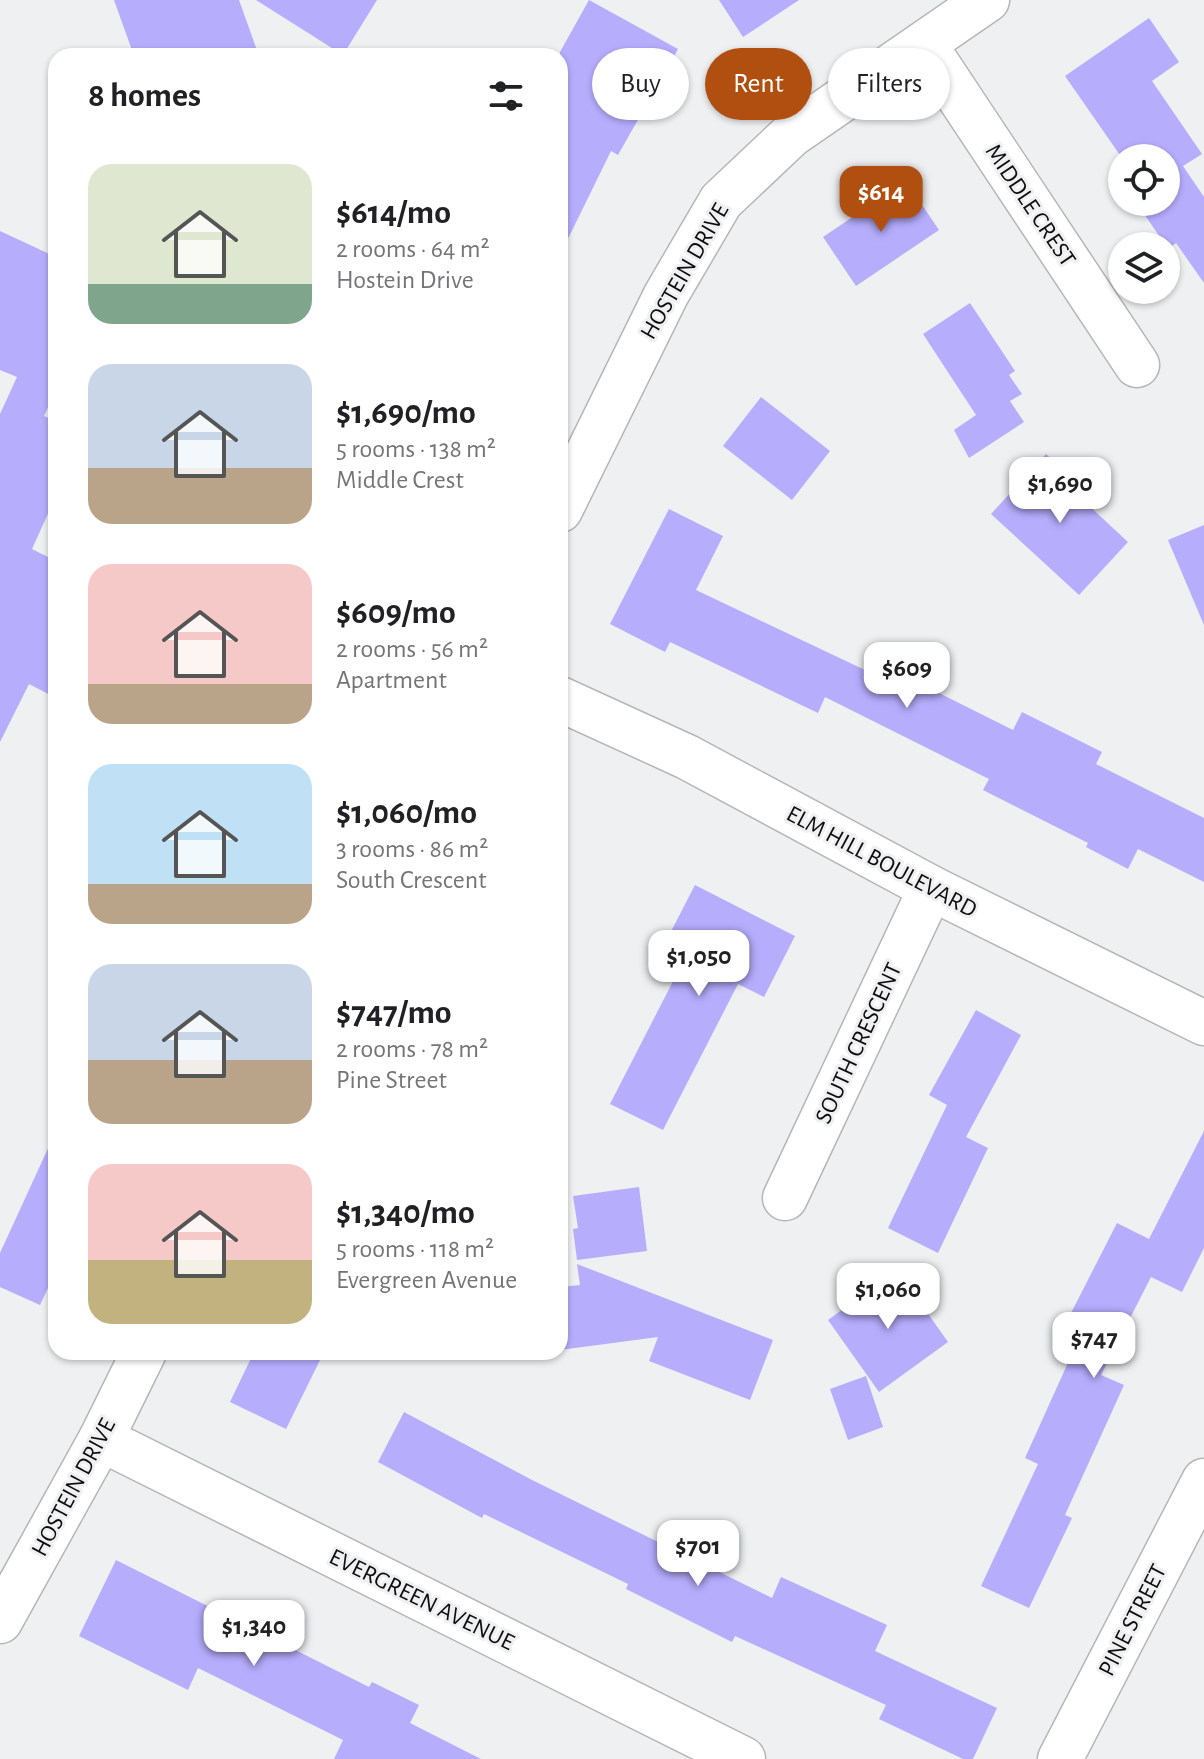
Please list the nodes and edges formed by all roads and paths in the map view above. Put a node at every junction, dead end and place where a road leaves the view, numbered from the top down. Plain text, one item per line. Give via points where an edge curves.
1 (987, 0) edge
2 (924, 44) junction
3 (1137, 365) dead end
4 (568, 494) edge
5 (568, 703) edge
6 (931, 888) junction
7 (1204, 1023) edge
8 (785, 1198) dead end
9 (140, 1360) edge
10 (101, 1439) junction
11 (1204, 1481) edge
12 (0, 1621) edge
13 (743, 1759) edge
14 (1060, 1759) edge

1 - 2 street, HOSTEIN DRIVE
2 - 3 street, MIDDLE CREST
2 - 4 street, HOSTEIN DRIVE via 791,135 721,201 666,295
5 - 6 street, ELM HILL BOULEVARD via 687,757
6 - 7 street, ELM HILL BOULEVARD
6 - 8 street, SOUTH CRESCENT
9 - 10 street, HOSTEIN DRIVE
10 - 12 street, HOSTEIN DRIVE
10 - 13 street, EVERGREEN AVENUE
11 - 14 street, PINE STREET

